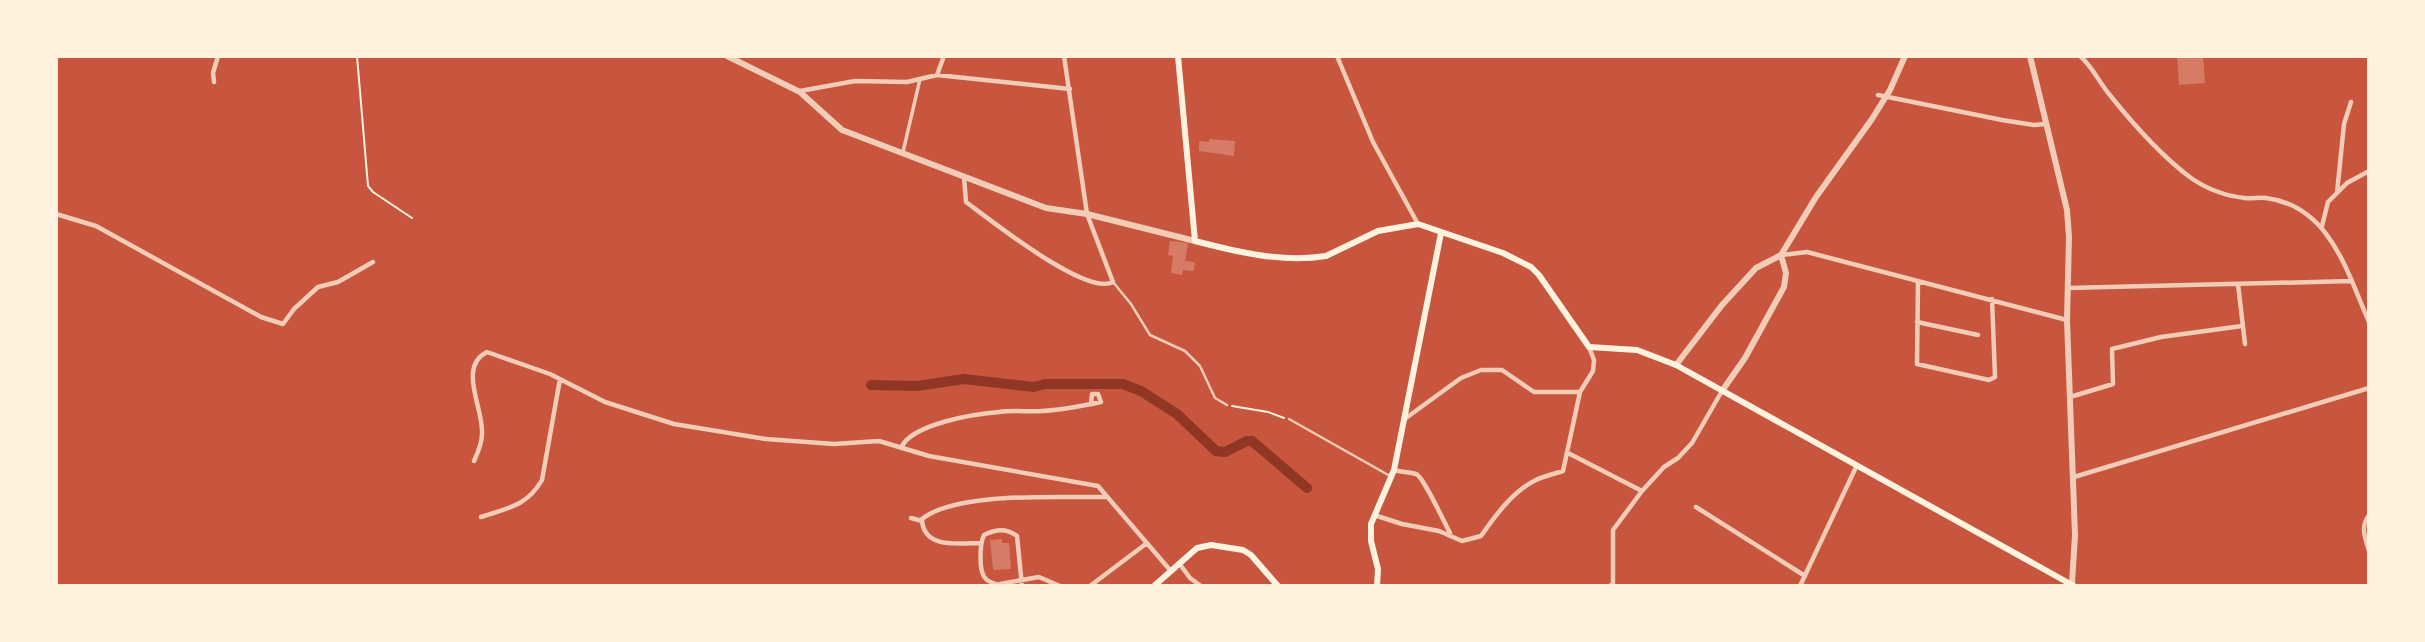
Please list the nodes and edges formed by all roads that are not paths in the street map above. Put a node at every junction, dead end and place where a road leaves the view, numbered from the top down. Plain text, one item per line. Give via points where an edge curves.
1 (218, 56) edge
2 (727, 56) edge
3 (944, 56) edge
4 (1063, 56) edge
5 (1178, 56) edge
6 (1337, 56) edge
7 (1905, 56) edge
8 (2030, 56) edge
9 (2080, 56) edge
10 (937, 75) junction
11 (920, 79) junction
12 (214, 82) dead end
13 (1070, 89) junction
14 (800, 92) junction
15 (1878, 95) dead end
16 (1886, 96) junction
17 (2351, 102) dead end
18 (2045, 124) junction
19 (903, 152) junction
20 (2369, 171) edge
21 (964, 177) junction
22 (2337, 192) junction
23 (56, 214) edge
24 (1087, 214) junction
25 (1418, 224) junction
26 (2322, 227) junction
27 (1441, 233) junction
28 (1195, 241) junction
29 (1781, 255) junction
30 (373, 262) dead end
31 (2351, 281) junction
32 (1113, 282) junction
33 (1917, 282) junction
34 (2238, 284) junction
35 (2068, 288) junction
36 (1992, 299) junction
37 (2067, 320) junction
38 (1917, 322) junction
39 (2369, 322) edge
40 (2242, 326) junction
41 (1978, 335) dead end
42 (2245, 344) dead end
43 (1589, 347) junction
44 (1676, 365) junction
45 (560, 379) junction
46 (2369, 388) edge
47 (1722, 391) junction
48 (1580, 392) junction
49 (2070, 397) junction
50 (1091, 404) dead end
51 (1227, 405) road end
52 (1405, 418) junction
53 (1289, 419) road end
54 (901, 448) junction
55 (1568, 453) junction
56 (474, 461) dead end
57 (1857, 466) junction
58 (1392, 473) junction
59 (2074, 477) junction
60 (1642, 491) junction
61 (1107, 496) junction
62 (1696, 507) dead end
63 (1374, 515) junction
64 (2369, 515) edge
65 (481, 517) dead end
66 (911, 518) dead end
67 (922, 521) junction
68 (1450, 534) junction
69 (981, 543) junction
70 (1147, 543) junction
71 (2369, 551) edge
72 (1179, 563) junction
73 (1170, 570) junction
74 (1805, 576) junction
75 (1021, 583) edge
76 (1000, 585) edge
77 (2073, 585) edge
78 (1060, 586) edge
79 (1090, 586) edge
80 (1154, 586) edge
81 (1201, 586) edge
82 (1278, 586) edge
83 (1377, 586) edge
84 (1610, 586) edge
85 (1800, 586) edge

1 - 12 street
2 - 14 street
3 - 10 street
4 - 13 street
5 - 28 main road
6 - 25 street via 1373,142
7 - 16 street
8 - 18 street
9 - 26 street via 2124,114 2191,178 2230,196 2287,204 2312,216
10 - 11 street
10 - 13 street
11 - 14 street via 855,81
11 - 19 street
13 - 24 street
14 - 19 street via 842,130
15 - 16 street
16 - 18 street via 2002,120
16 - 29 street
17 - 22 street via 2344,124
18 - 35 street via 2067,209
19 - 21 street
20 - 22 street
21 - 24 street via 1046,208
21 - 32 street via 966,202 1013,236 1071,274 1103,285
22 - 26 street via 2328,202
23 - 30 street via 96,226 261,317 283,324 318,287 338,282
24 - 28 street
24 - 32 street
25 - 27 main road
25 - 28 main road via 1386,229 1317,257 1230,251
26 - 31 street via 2339,251
27 - 43 main road via 1531,267
27 - 52 main road
29 - 33 street via 1807,252
29 - 44 street via 1756,268
29 - 47 street via 1784,287
31 - 34 street
31 - 39 street
32 - 51 lane via 1150,335 1185,351 1200,366 1215,398
33 - 36 street
33 - 38 street
34 - 35 street
34 - 40 street
35 - 37 street
36 - 37 street
36 - 38 street via 1995,376 1989,380 1917,363
37 - 49 street
38 - 41 street
40 - 42 street
40 - 49 street via 2112,349 2113,384
43 - 44 main road via 1637,350
43 - 48 street via 1593,371
44 - 47 main road
45 - 54 street via 605,402 674,424 766,439 834,444 878,441
45 - 56 street via 487,352 479,356 473,368 483,433
45 - 65 street via 544,471 535,493 522,504
46 - 59 street
47 - 57 main road
47 - 60 street via 1692,443
48 - 52 street via 1534,392 1502,370 1481,370 1461,378
48 - 55 street
49 - 59 street
50 - 54 street via 969,417 915,433
52 - 58 main road
53 - 58 lane
54 - 61 street via 1098,486
55 - 60 street
55 - 68 street via 1563,471 1519,492 1496,513 1481,536 1462,541
57 - 74 street
57 - 77 main road
58 - 63 main road
58 - 68 street via 1417,474 1424,479
59 - 77 street
60 - 84 street via 1614,530
61 - 67 street via 955,503 929,513
61 - 70 street
62 - 74 street
63 - 68 street
63 - 83 main road via 1370,532
64 - 71 street via 2363,524
66 - 67 street
67 - 69 street via 928,536 939,543
69 - 75 street via 992,531 1006,530 1017,536
69 - 76 street via 982,575
70 - 73 street
70 - 79 street
72 - 73 main road
72 - 81 street
72 - 82 main road via 1204,546 1233,547 1251,555
73 - 80 main road
74 - 85 street
75 - 76 street
75 - 78 street via 1039,577

